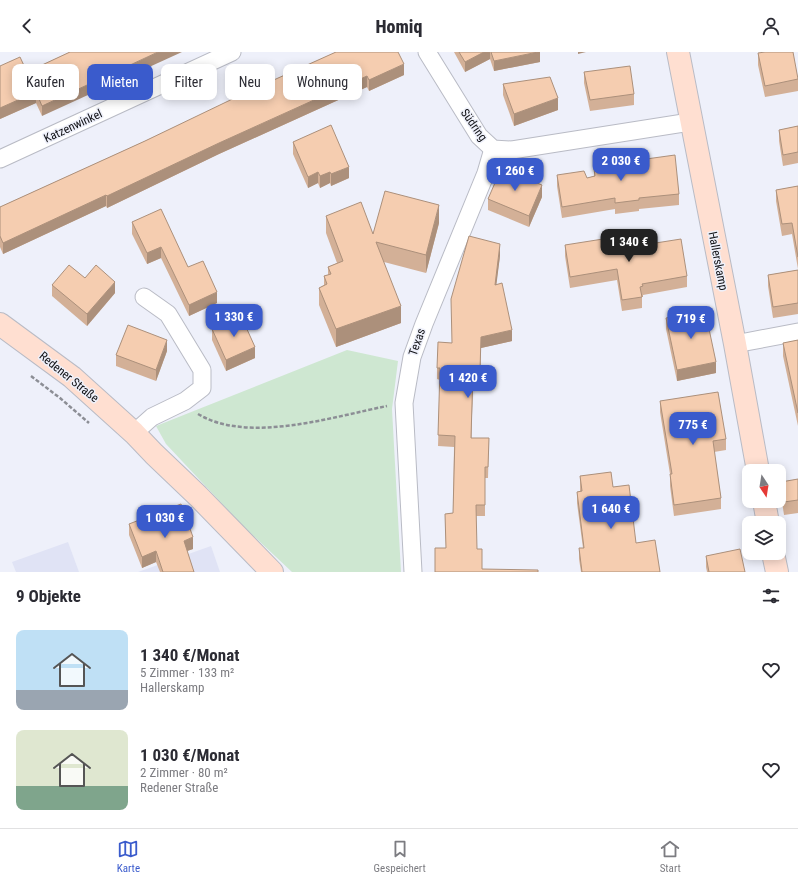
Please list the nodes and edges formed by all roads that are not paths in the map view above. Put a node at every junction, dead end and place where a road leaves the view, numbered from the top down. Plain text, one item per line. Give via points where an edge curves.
1 (232, 52) edge
2 (427, 52) edge
3 (678, 52) edge
4 (690, 122) junction
5 (493, 149) junction
6 (0, 159) edge
7 (144, 297) dead end
8 (0, 324) edge
9 (798, 332) edge
10 (735, 344) junction
11 (134, 433) junction
12 (757, 464) edge
13 (775, 560) edge
14 (272, 572) edge
15 (413, 572) edge
16 (777, 572) edge

1 - 6 street, Katzenwinkel
2 - 5 street, Südring via 479,136
3 - 4 street, Hallerskamp
4 - 5 street, Südring via 512,150
4 - 10 street, Hallerskamp
5 - 15 street, Texas via 486,173 412,357 404,403
7 - 11 street via 168,314 202,370 202,388 185,401 152,417
8 - 11 street, Redener Straße via 72,377
9 - 10 street
10 - 12 street, Hallerskamp
11 - 14 street, Redener Straße
13 - 16 street

